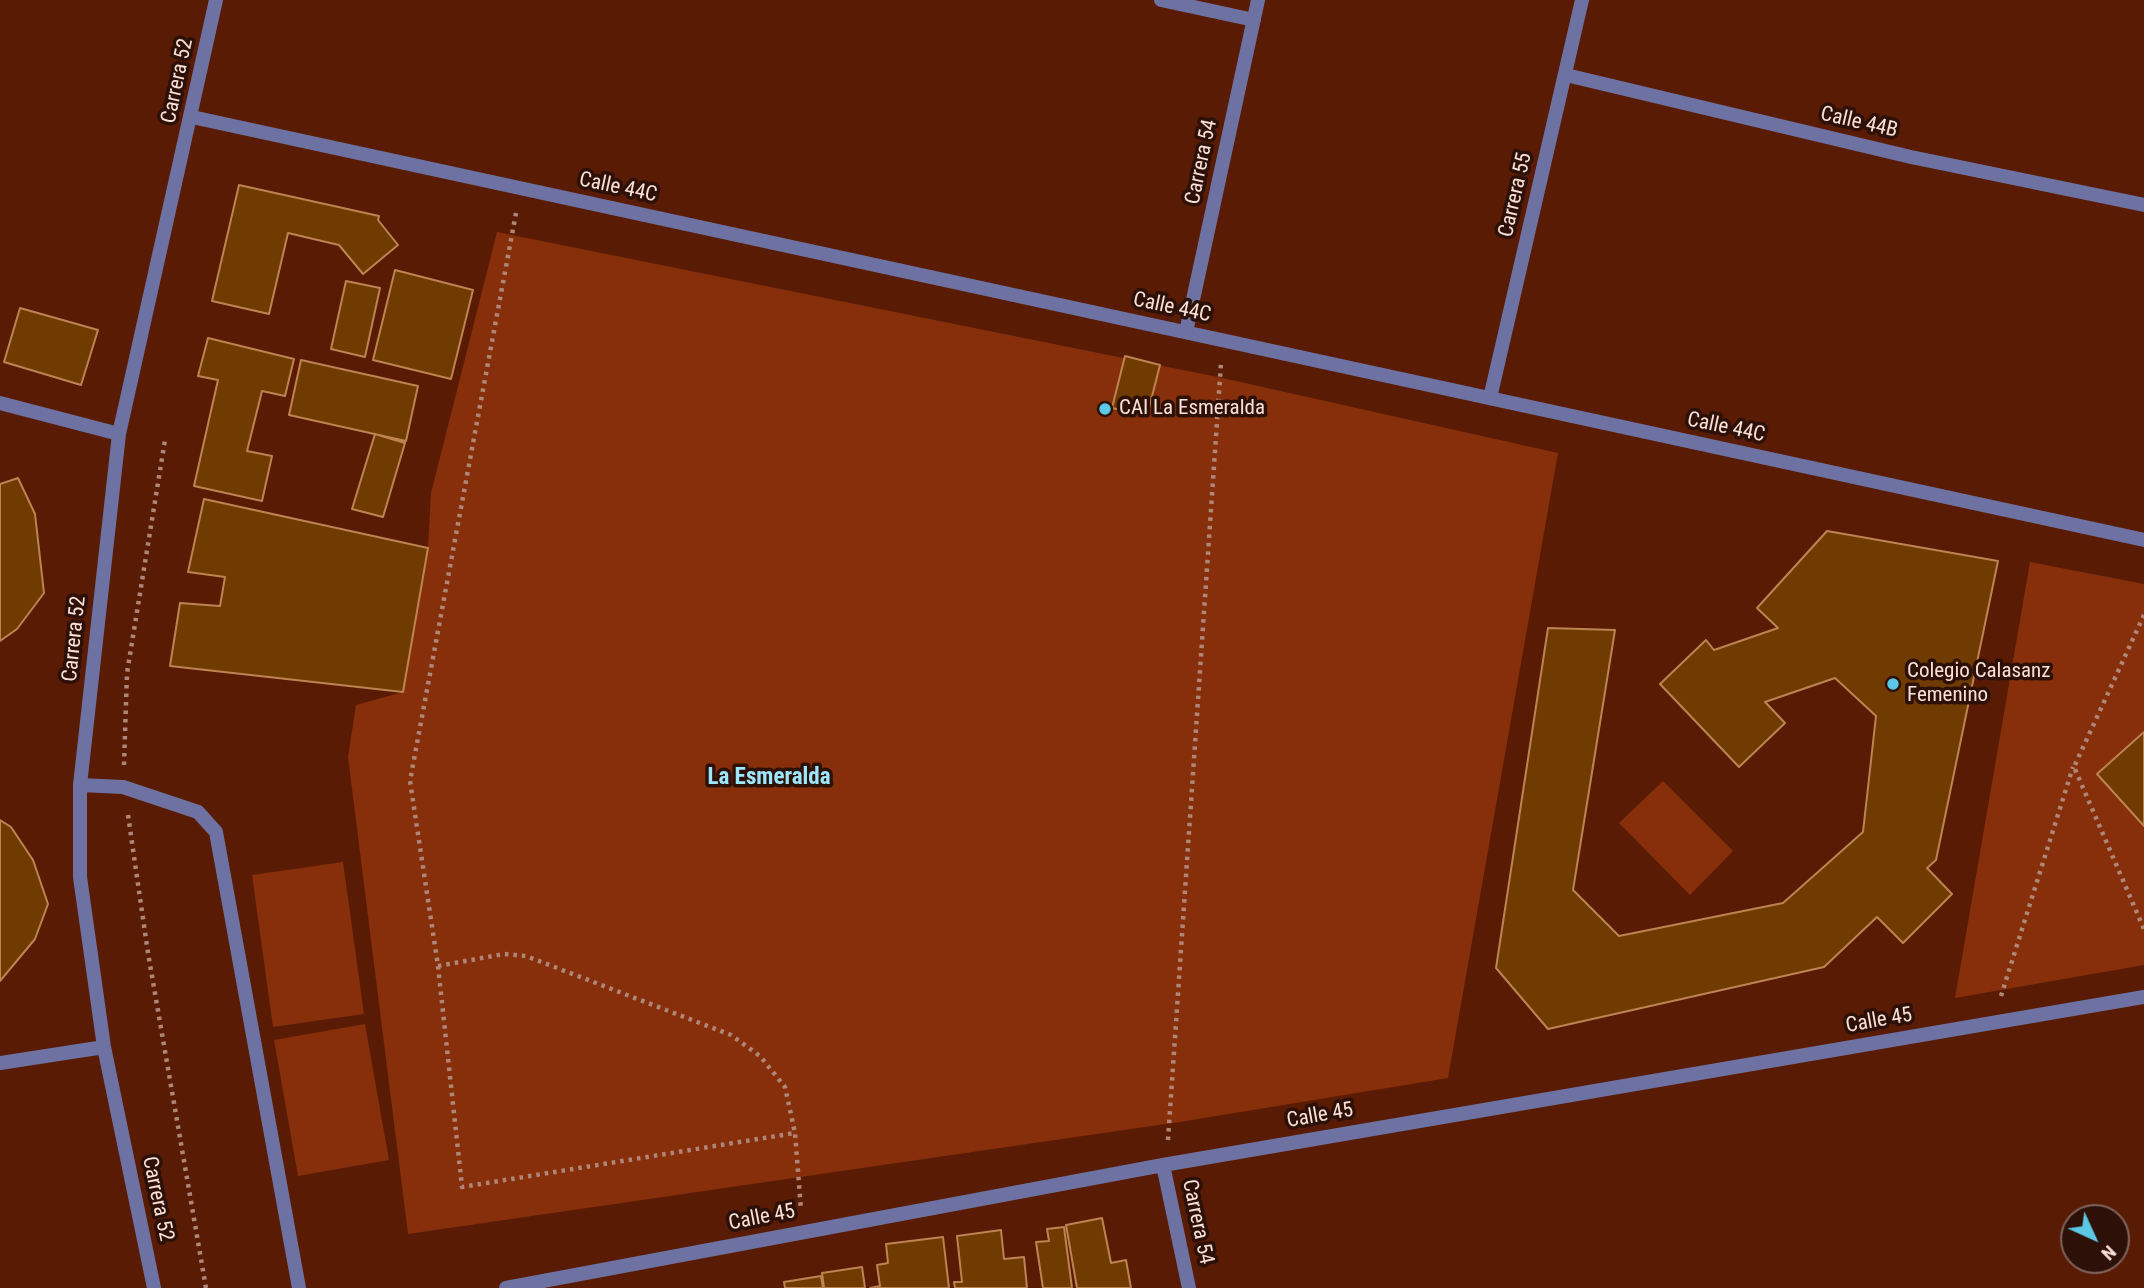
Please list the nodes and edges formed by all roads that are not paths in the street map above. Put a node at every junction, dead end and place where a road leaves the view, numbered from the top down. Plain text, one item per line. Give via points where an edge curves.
1 (216, 0) edge
2 (1161, 0) edge
3 (1258, 0) edge
4 (1583, 0) edge
5 (1254, 20) junction
6 (1566, 75) junction
7 (192, 117) junction
8 (2144, 205) edge
9 (1186, 332) junction
10 (1490, 398) junction
11 (0, 403) edge
12 (119, 434) junction
13 (2144, 540) edge
14 (80, 785) junction
15 (2144, 997) edge
16 (104, 1047) junction
17 (0, 1063) edge
18 (1163, 1164) junction
19 (154, 1288) edge
20 (299, 1288) edge
21 (506, 1288) edge
22 (1189, 1288) edge

1 - 7 street, Carrera 52
2 - 5 street
3 - 5 street, Carrera 54
4 - 6 street, Carrera 55
5 - 9 street, Carrera 54
6 - 8 street, Calle 44B via 1911,157
6 - 10 street, Carrera 55
7 - 9 street, Calle 44C
7 - 12 street, Carrera 52
9 - 10 street, Calle 44C
10 - 13 street, Calle 44C
11 - 12 street
12 - 14 street, Carrera 52
14 - 16 street, Carrera 52 via 80,877
14 - 20 street via 123,787 198,812 216,831
15 - 18 street, Calle 45
16 - 17 street
16 - 19 street, Carrera 52
18 - 21 street, Calle 45
18 - 22 street, Carrera 54

